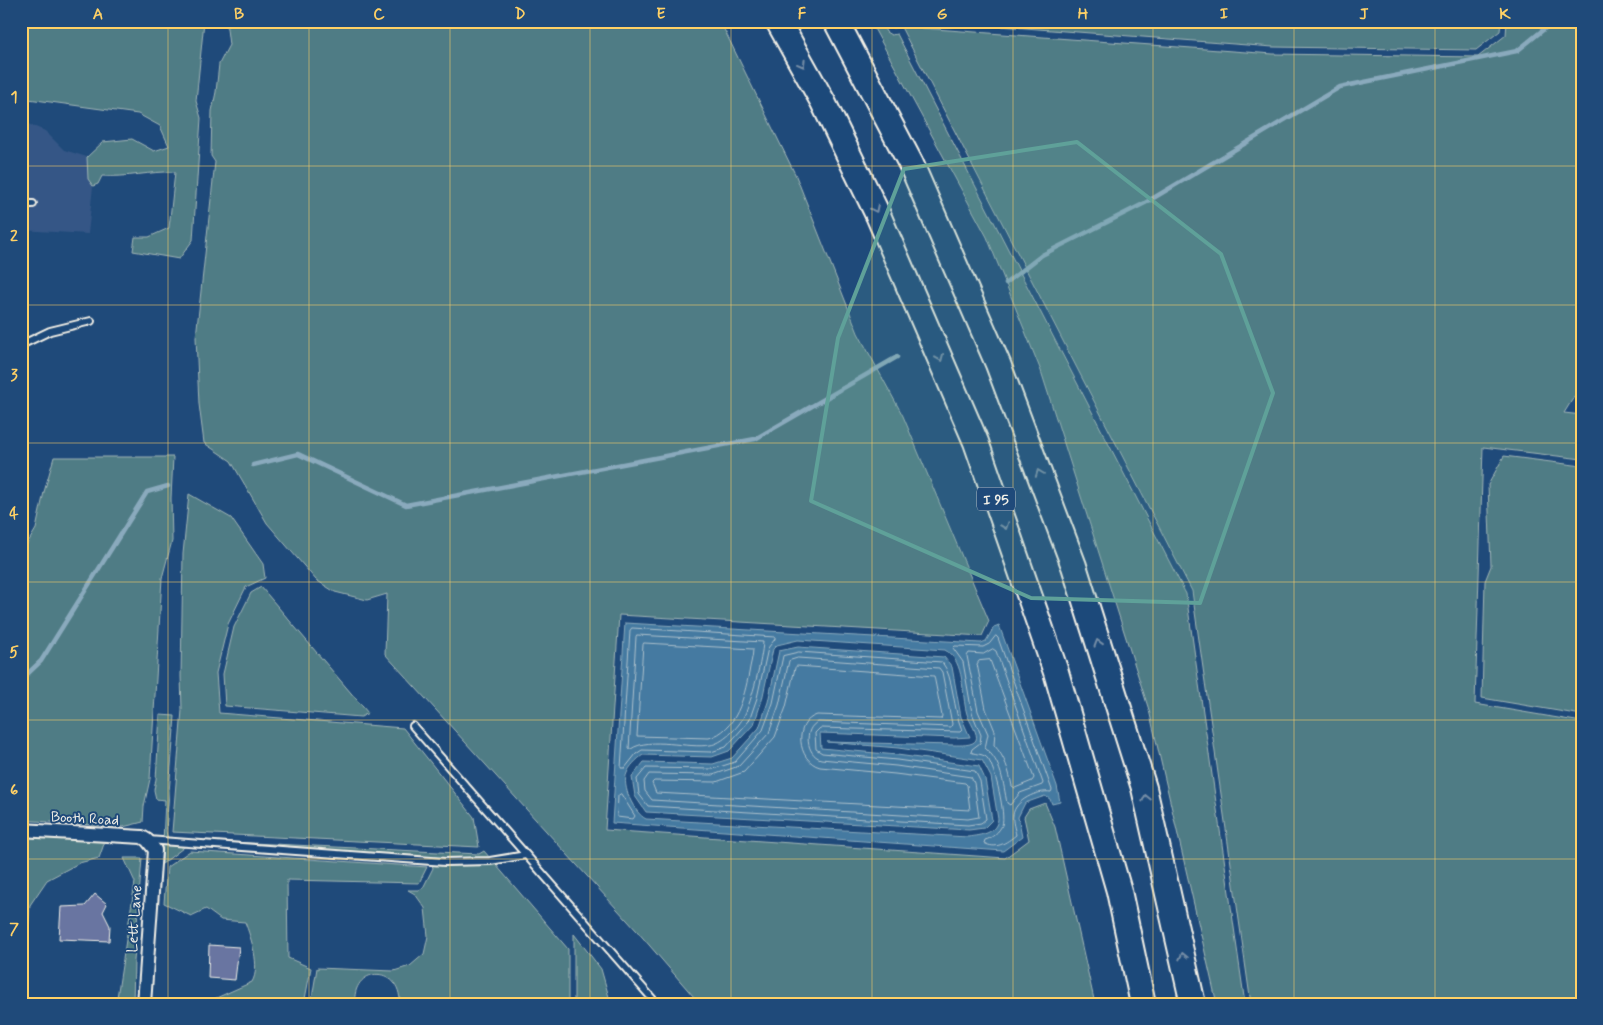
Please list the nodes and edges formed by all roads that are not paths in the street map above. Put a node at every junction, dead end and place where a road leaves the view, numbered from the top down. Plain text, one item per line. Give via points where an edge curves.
1 (778, 21) edge
2 (836, 21) edge
3 (21, 204) edge
4 (33, 204) dead end
5 (91, 321) dead end
6 (21, 345) edge
7 (413, 726) dead end
8 (21, 830) edge
9 (147, 840) junction
10 (526, 855) junction
11 (144, 1004) edge
12 (657, 1004) edge
13 (1143, 1004) edge
14 (1193, 1004) edge

1 -> 13 highway, I 95 via 823,102 878,215 976,442 1056,672 1119,891
14 -> 2 highway via 1144,788 1074,566 998,364 915,173
3 - 4 lane
5 - 6 lane via 50,331
7 - 10 lane
8 - 9 street, Booth Road via 142,837
9 - 10 lane via 445,862 490,861
9 - 11 street, Lett Lane via 155,850
10 - 12 lane

